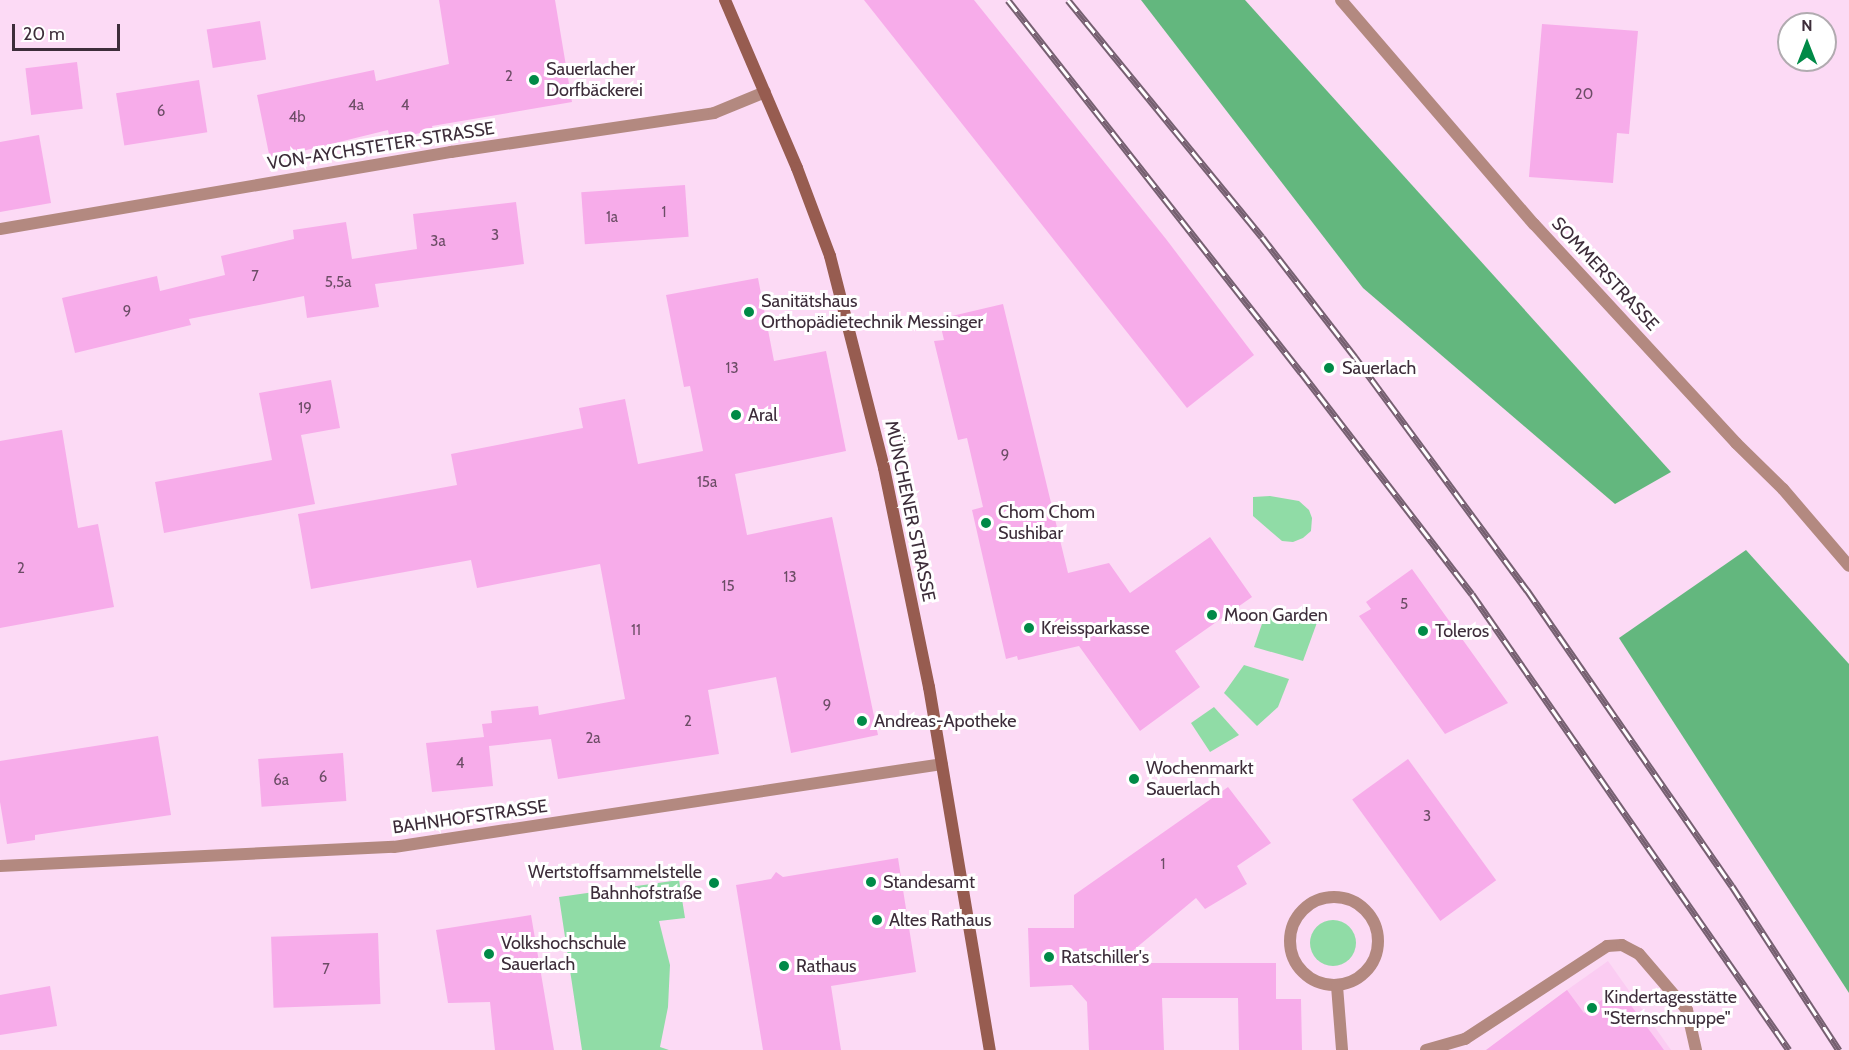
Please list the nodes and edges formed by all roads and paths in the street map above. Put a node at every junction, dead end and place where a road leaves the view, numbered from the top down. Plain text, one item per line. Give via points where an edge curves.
1 (725, 0) edge
2 (1341, 0) edge
3 (765, 92) junction
4 (0, 229) edge
5 (1849, 566) edge
6 (942, 764) junction
7 (0, 866) edge
8 (1337, 986) junction
9 (990, 1050) edge
10 (1342, 1050) edge
11 (1426, 1050) edge
12 (1696, 1050) edge

1 - 3 main road, MÜNCHENER STRASSE
2 - 5 street, SOMMERSTRASSE via 1534,224 1783,489
3 - 4 street, VON-AYCHSTETER-STRASSE via 714,113 440,154
3 - 6 main road, MÜNCHENER STRASSE via 832,266 888,482
6 - 7 street, BAHNHOFSTRASSE via 394,847
6 - 9 main road, MÜNCHENER STRASSE
8 - 8 street via 1353,982 1366,972 1375,959 1377,936 1369,914 1357,903 1342,897 1326,897 1298,914 1289,946 1304,975 1320,984
8 - 10 street
11 - 12 street via 1465,1040 1607,946 1622,945 1639,954 1687,1010

